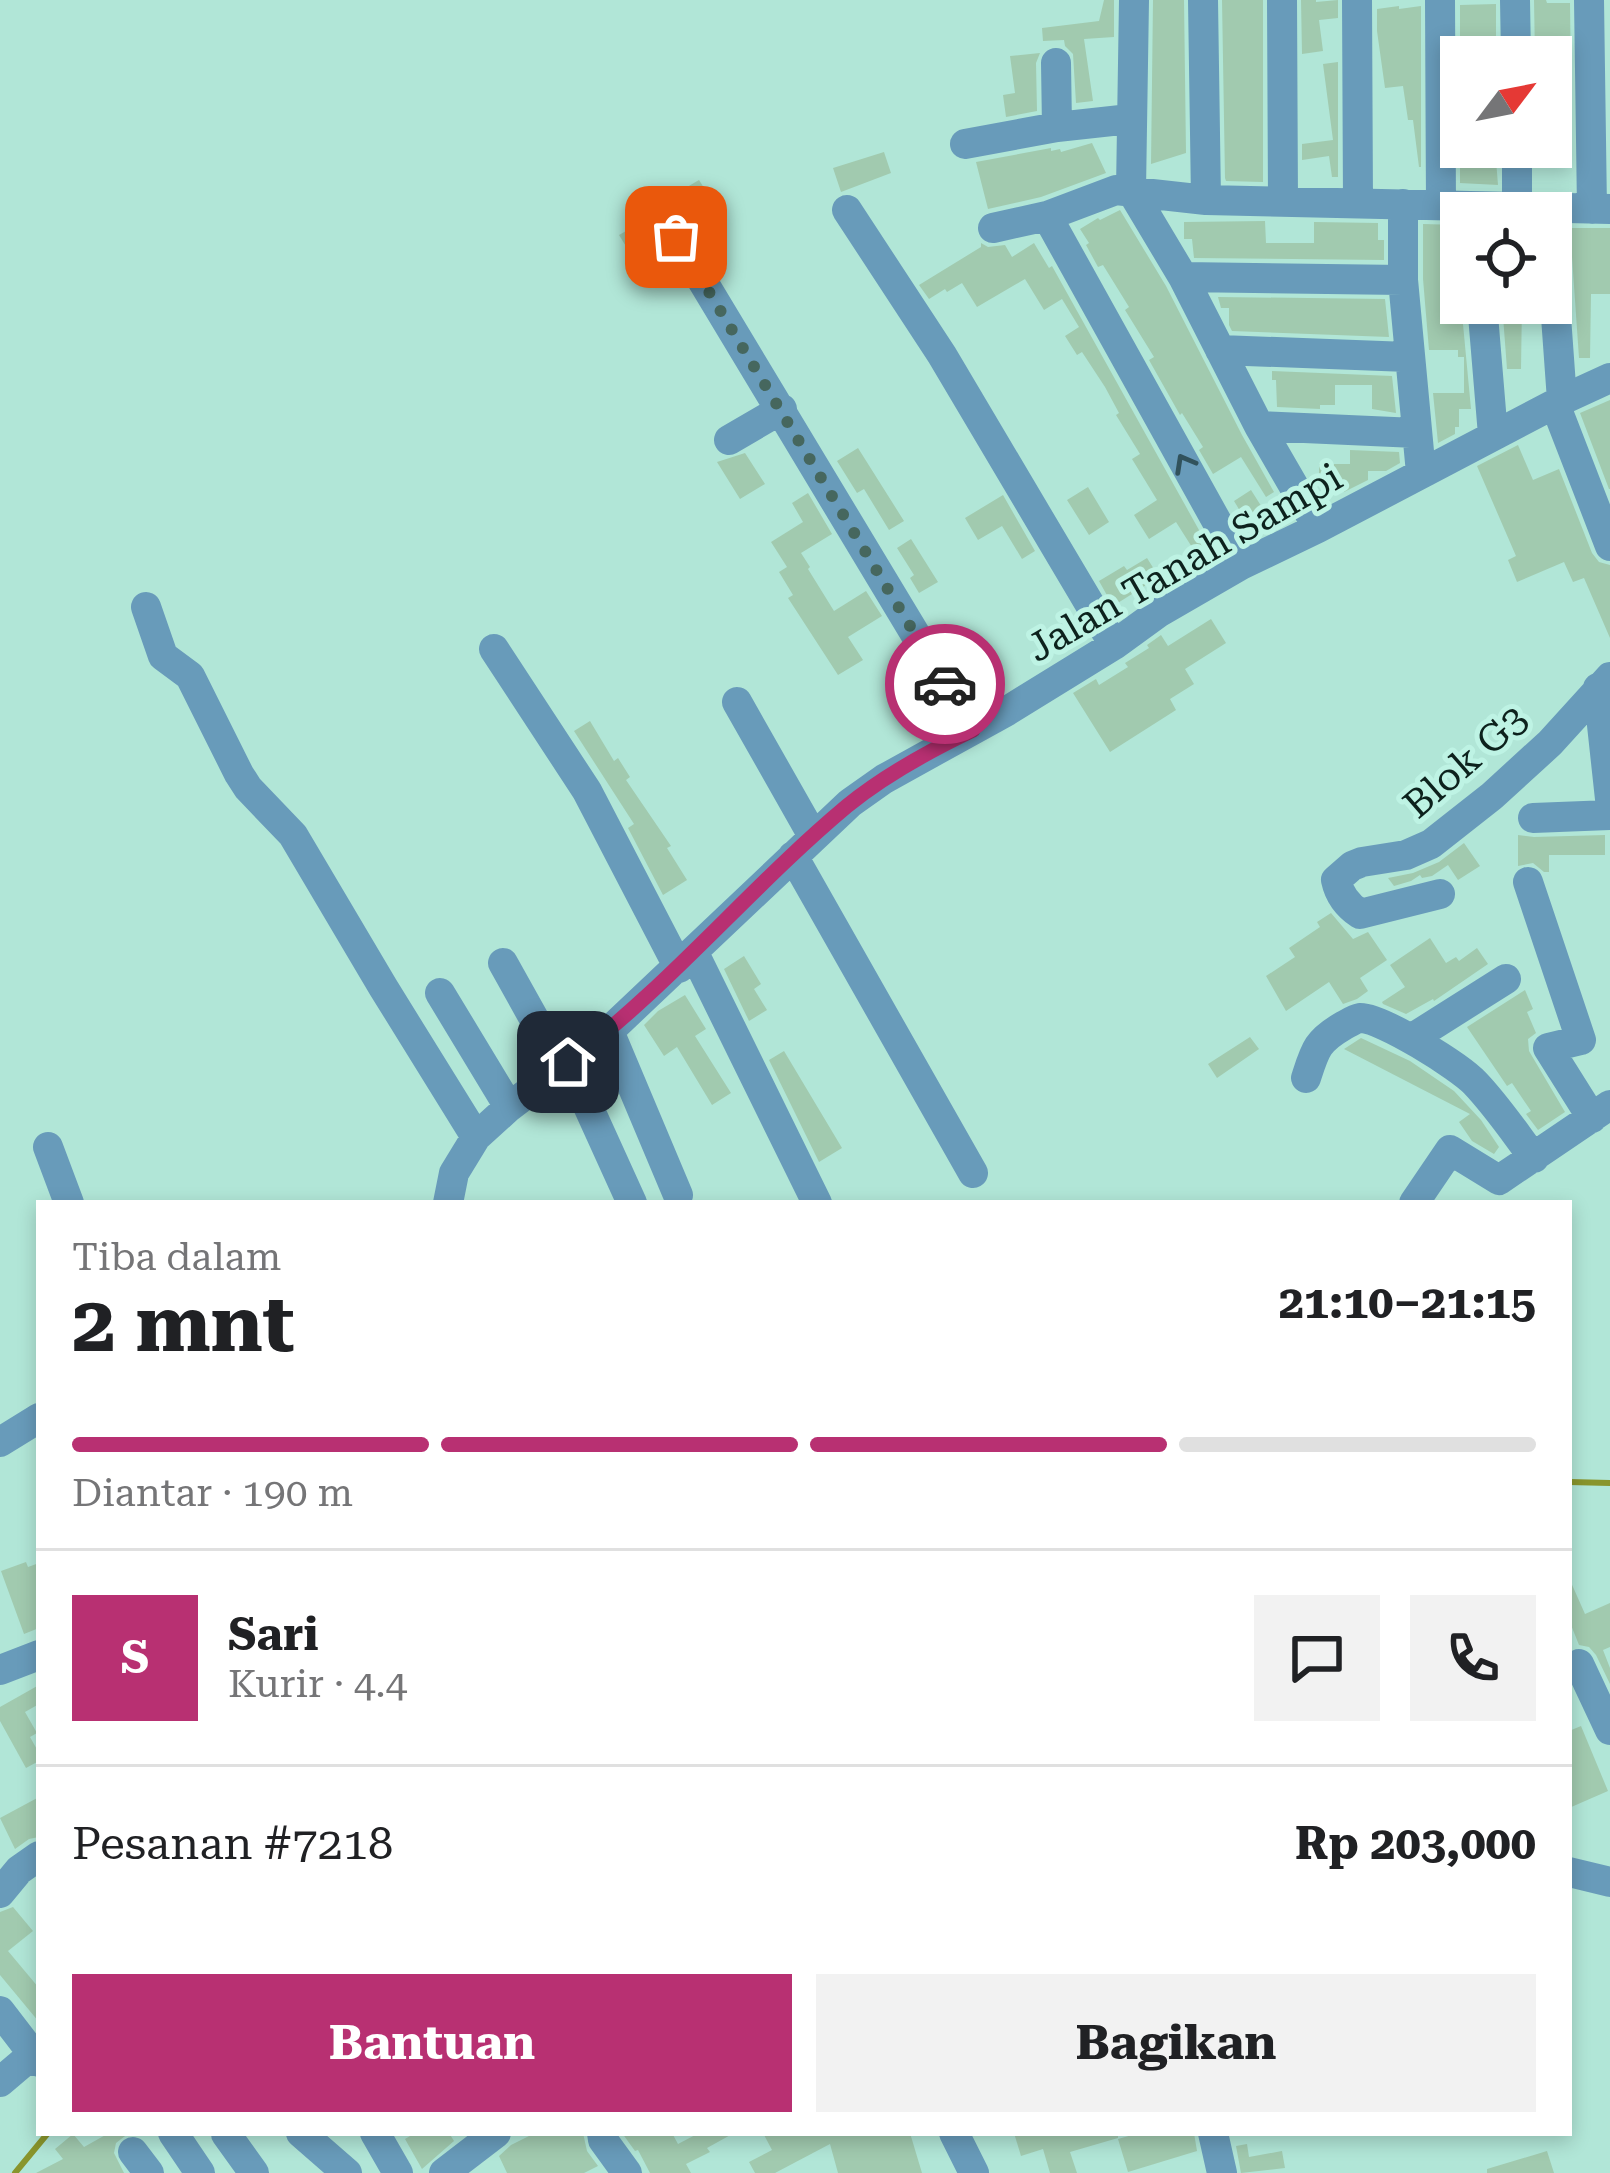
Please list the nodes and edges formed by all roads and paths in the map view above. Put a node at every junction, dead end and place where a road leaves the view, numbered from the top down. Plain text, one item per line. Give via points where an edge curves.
1 (1134, 0) edge
2 (1203, 0) edge
3 (1282, 0) edge
4 (1357, 0) edge
5 (1440, 0) edge
6 (1515, 0) edge
7 (1589, 0) edge
8 (1516, 36) edge
9 (1056, 63) dead end
10 (1130, 118) junction
11 (1057, 127) junction
12 (965, 144) dead end
13 (1131, 190) junction
14 (1441, 192) edge
15 (1206, 200) junction
16 (1283, 201) junction
17 (1358, 202) junction
18 (1403, 204) junction
19 (1440, 205) edge
20 (1601, 209) edge
21 (847, 210) dead end
22 (1047, 216) junction
23 (993, 228) dead end
24 (676, 237) dead end
25 (1183, 277) junction
26 (1403, 280) junction
27 (1484, 324) edge
28 (1554, 324) edge
29 (1220, 350) junction
30 (1408, 357) junction
31 (1610, 378) edge
32 (1558, 402) junction
33 (782, 409) junction
34 (1259, 426) junction
35 (1416, 433) junction
36 (1493, 435) junction
37 (729, 440) dead end
38 (1421, 473) junction
39 (1318, 528) junction
40 (1610, 546) edge
41 (1241, 565) junction
42 (146, 607) dead end
43 (1114, 645) junction
44 (494, 649) dead end
45 (1604, 683) edge
46 (737, 702) dead end
47 (973, 730) junction
48 (1610, 800) edge
49 (1610, 815) edge
50 (1533, 818) dead end
51 (803, 846) junction
52 (1528, 881) dead end
53 (1440, 894) dead end
54 (687, 960) junction
55 (503, 963) dead end
56 (1506, 979) dead end
57 (440, 993) dead end
58 (609, 1031) junction
59 (1412, 1039) junction
60 (565, 1064) junction
61 (1306, 1078) dead end
62 (509, 1107) junction
63 (1601, 1112) edge
64 (476, 1137) junction
65 (48, 1147) dead end
66 (1534, 1158) junction
67 (973, 1173) dead end
68 (678, 1196) dead end
69 (68, 1200) edge
70 (449, 1200) edge
71 (631, 1200) edge
72 (815, 1200) edge
73 (1416, 1200) edge
74 (36, 1420) edge
75 (0, 1442) edge
76 (36, 1656) edge
77 (2, 1664) edge
78 (1579, 1664) dead end
79 (1610, 1730) edge
80 (36, 1858) edge
81 (1572, 1873) edge
82 (1610, 1882) edge
83 (0, 1893) edge
84 (0, 2011) edge
85 (36, 2058) edge
86 (0, 2082) edge
87 (175, 2136) edge
88 (227, 2136) edge
89 (304, 2136) edge
90 (377, 2136) edge
91 (602, 2136) edge
92 (956, 2136) edge
93 (1214, 2136) edge
94 (485, 2152) edge
95 (200, 2173) edge
96 (254, 2173) edge
97 (347, 2173) edge
98 (398, 2173) edge
99 (444, 2173) edge
100 (627, 2173) edge
101 (974, 2173) edge
102 (1222, 2173) edge

1 - 10 street
2 - 15 street
3 - 16 street
4 - 17 street
5 - 14 street
6 - 8 street
7 - 20 street
9 - 11 street
10 - 11 street
10 - 13 street
11 - 12 street
13 - 15 street
13 - 22 street
13 - 25 street
15 - 16 street
16 - 17 street
17 - 18 street
18 - 19 street
18 - 26 street
21 - 43 street
22 - 23 street
41 -> 22 street
24 - 33 street
25 - 26 street
25 - 29 street
26 - 30 street
27 - 36 street
28 - 32 street
29 - 30 street
29 - 34 street
30 - 35 street
31 - 32 street, Jalan Tanah Sampi
32 - 36 street, Jalan Tanah Sampi
32 - 40 street
33 - 37 street
33 - 47 street
34 - 35 street
34 - 39 street
35 - 38 street
36 - 38 street, Jalan Tanah Sampi
38 - 39 street, Jalan Tanah Sampi
39 - 41 street, Jalan Tanah Sampi
41 - 43 street, Jalan Tanah Sampi
42 - 64 street via 163,656 190,676 238,774 293,835
43 - 47 street, Jalan Tanah Sampi
44 - 54 street
45 - 48 street
45 - 53 street, Blok G3 via 1550,743 1431,844 1352,866 1336,880 1360,914
46 - 51 street
47 - 51 street, Jalan Tanah Sampi via 884,779
49 - 50 street
51 - 54 street, Jalan Tanah Sampi
51 - 67 street
52 - 63 street via 1581,1040 1548,1048
54 - 58 street, Jalan Tanah Sampi
54 - 72 street
55 - 60 street
56 - 59 street
57 - 62 street
58 - 60 street, Jalan Tanah Sampi
58 - 68 street
59 - 61 street via 1360,1018 1316,1047
59 - 66 street via 1471,1078
60 - 62 street, Jalan Tanah Sampi
60 - 71 street
62 - 64 street, Jalan Tanah Sampi
63 - 66 street
64 - 70 street, Jalan Tanah Sampi
65 - 69 street
66 - 73 street via 1499,1180 1450,1150
74 - 75 street
76 - 77 street
78 - 79 street
80 - 83 street
81 - 82 street
84 - 85 street
85 - 86 street
87 - 95 street
88 - 96 street
89 - 97 street
90 - 98 street
91 - 100 street
92 - 101 street
93 - 102 street
94 - 99 street

